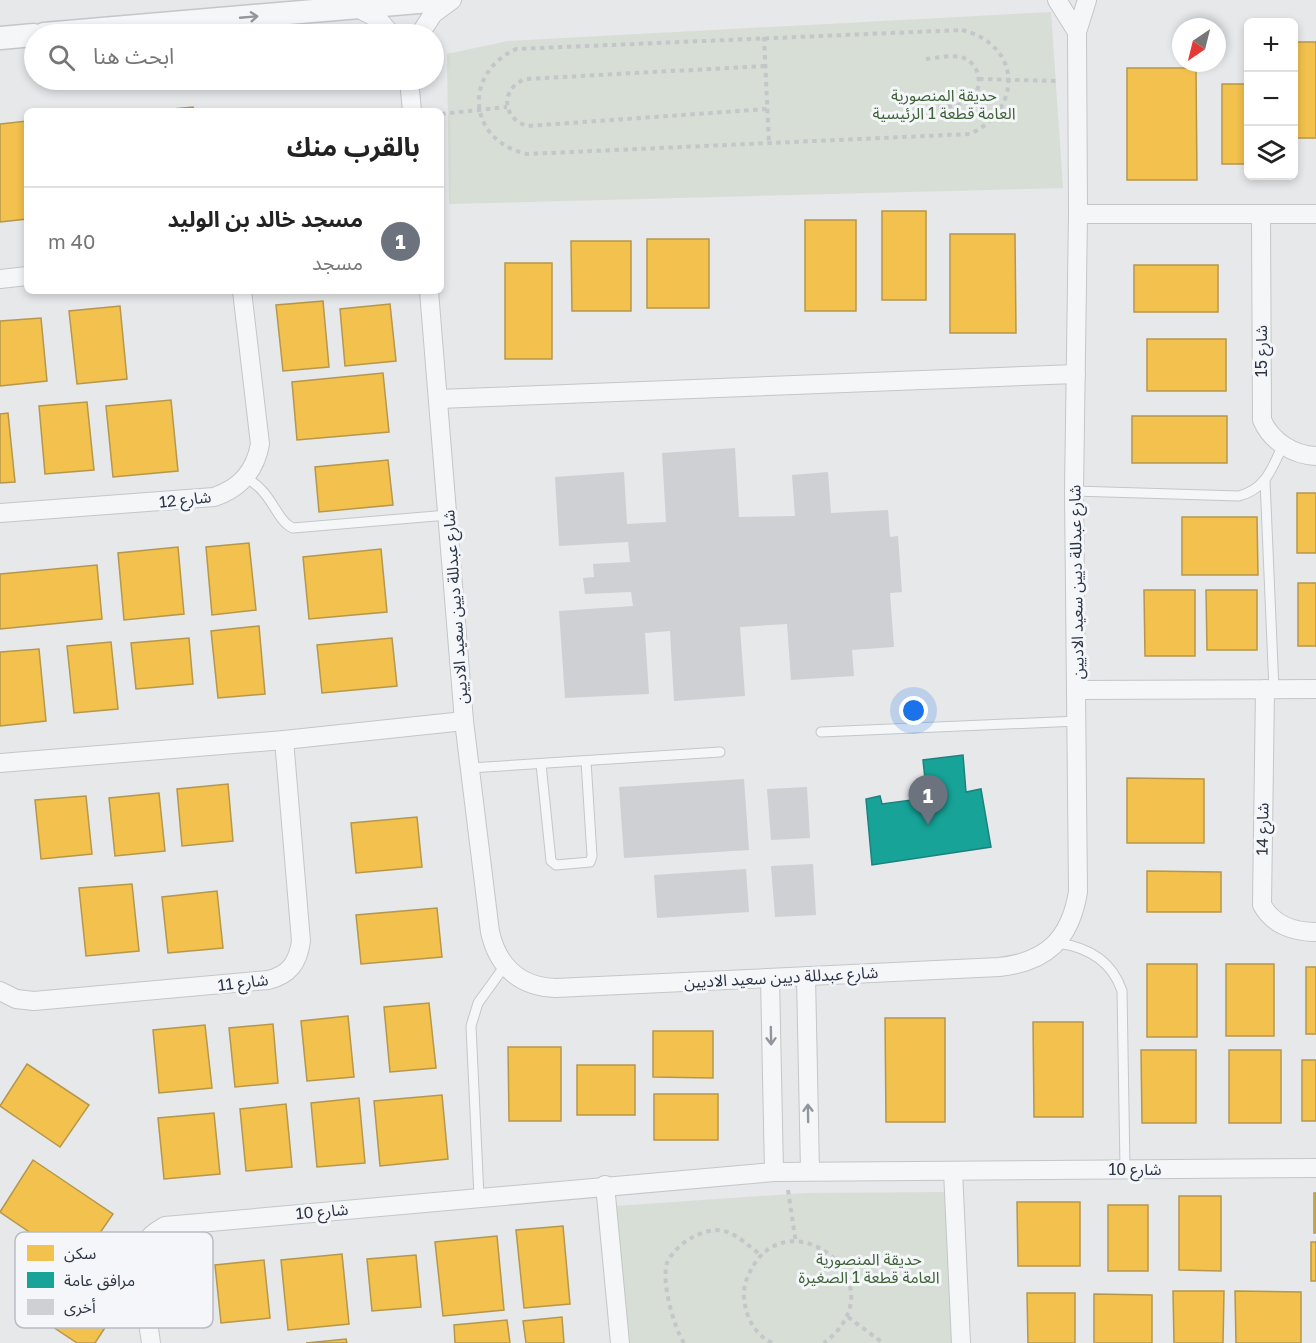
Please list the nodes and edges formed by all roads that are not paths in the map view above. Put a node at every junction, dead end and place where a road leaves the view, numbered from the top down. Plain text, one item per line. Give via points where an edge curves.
1 (442, 0) edge
2 (452, 0) edge
3 (1057, 0) edge
4 (1088, 0) edge
5 (356, 7) junction
6 (160, 24) edge
7 (382, 24) edge
8 (426, 24) edge
9 (1077, 32) junction
10 (24, 36) edge
11 (0, 38) edge
12 (411, 90) edge
13 (412, 108) edge
14 (1078, 214) junction
15 (1261, 214) junction
16 (1316, 214) edge
17 (24, 276) edge
18 (0, 279) edge
19 (242, 294) edge
20 (429, 294) edge
21 (1076, 374) junction
22 (438, 399) junction
23 (1282, 445) junction
24 (1316, 456) edge
25 (246, 478) junction
26 (1265, 481) junction
27 (1074, 491) junction
28 (0, 513) edge
29 (448, 515) junction
30 (1316, 689) edge
31 (1077, 690) junction
32 (1269, 690) junction
33 (464, 720) junction
34 (1077, 720) junction
35 (821, 732) dead end
36 (284, 740) junction
37 (720, 752) dead end
38 (586, 761) junction
39 (0, 763) edge
40 (541, 764) junction
41 (470, 768) junction
42 (1316, 932) edge
43 (1057, 943) junction
44 (504, 967) junction
45 (806, 976) junction
46 (770, 978) junction
47 (0, 991) edge
48 (1125, 1168) junction
49 (1316, 1168) edge
50 (810, 1171) junction
51 (953, 1171) junction
52 (779, 1172) junction
53 (605, 1185) junction
54 (479, 1197) junction
55 (156, 1232) edge
56 (149, 1328) edge
57 (151, 1343) edge
58 (620, 1343) edge
59 (961, 1343) edge

1 - 5 street
2 - 8 street
3 - 9 street
4 - 9 street, شارع عبدللة ديين سعيد الاديين
6 -> 5 street
5 - 7 street
9 - 14 street, شارع عبدللة ديين سعيد الاديين
10 - 11 street
12 - 13 street
14 - 15 street
14 - 21 street, شارع عبدللة ديين سعيد الاديين
15 - 16 street
15 - 23 street, شارع 15 via 1261,409 1266,428
17 - 18 street
19 - 25 street via 260,444
20 - 22 street, شارع عبدللة ديين سعيد الاديين
21 - 22 street
21 - 27 street, شارع عبدللة ديين سعيد الاديين
22 - 29 street, شارع عبدللة ديين سعيد الاديين
23 - 24 street
23 - 26 lane
25 - 28 street, شارع 12 via 214,497
25 - 29 lane via 267,494 284,523 293,528
26 - 27 lane via 1254,491 1239,496
26 - 32 lane
27 - 31 street, شارع عبدللة ديين سعيد الاديين
29 - 33 street, شارع عبدللة ديين سعيد الاديين
30 - 32 street
31 - 32 street
31 - 34 street, شارع عبدللة ديين سعيد الاديين
32 - 42 street, شارع 14 via 1262,905 1269,917 1282,925
33 - 36 street
33 - 41 street, شارع عبدللة ديين سعيد الاديين
34 - 35 lane
34 - 43 street, شارع عبدللة ديين سعيد الاديين via 1078,892 1069,925
36 - 39 street
36 - 47 street, شارع 11 via 301,941 296,963 290,970 260,981 34,1001 16,999
37 - 38 lane
38 - 40 lane
38 - 40 lane via 592,856 584,864 555,865 551,861
40 - 41 lane
41 - 44 street, شارع عبدللة ديين سعيد الاديين via 490,932
43 - 45 street, شارع عبدللة ديين سعيد الاديين via 1042,955 1018,965
43 - 48 lane via 1079,947 1106,964 1122,991
44 - 46 street, شارع عبدللة ديين سعيد الاديين via 523,981 545,988
44 - 54 lane via 478,1003 471,1026
45 - 46 street, شارع عبدللة ديين سعيد الاديين
50 -> 45 street
46 -> 52 street
48 - 49 street, شارع 10
48 - 51 street, شارع 10
50 - 51 street, شارع 10
50 - 52 street, شارع 10
51 - 59 street
52 - 53 street, شارع 10
53 - 54 street, شارع 10
53 - 58 street
54 - 55 street, شارع 10 via 165,1226
56 - 57 street, شارع 10

